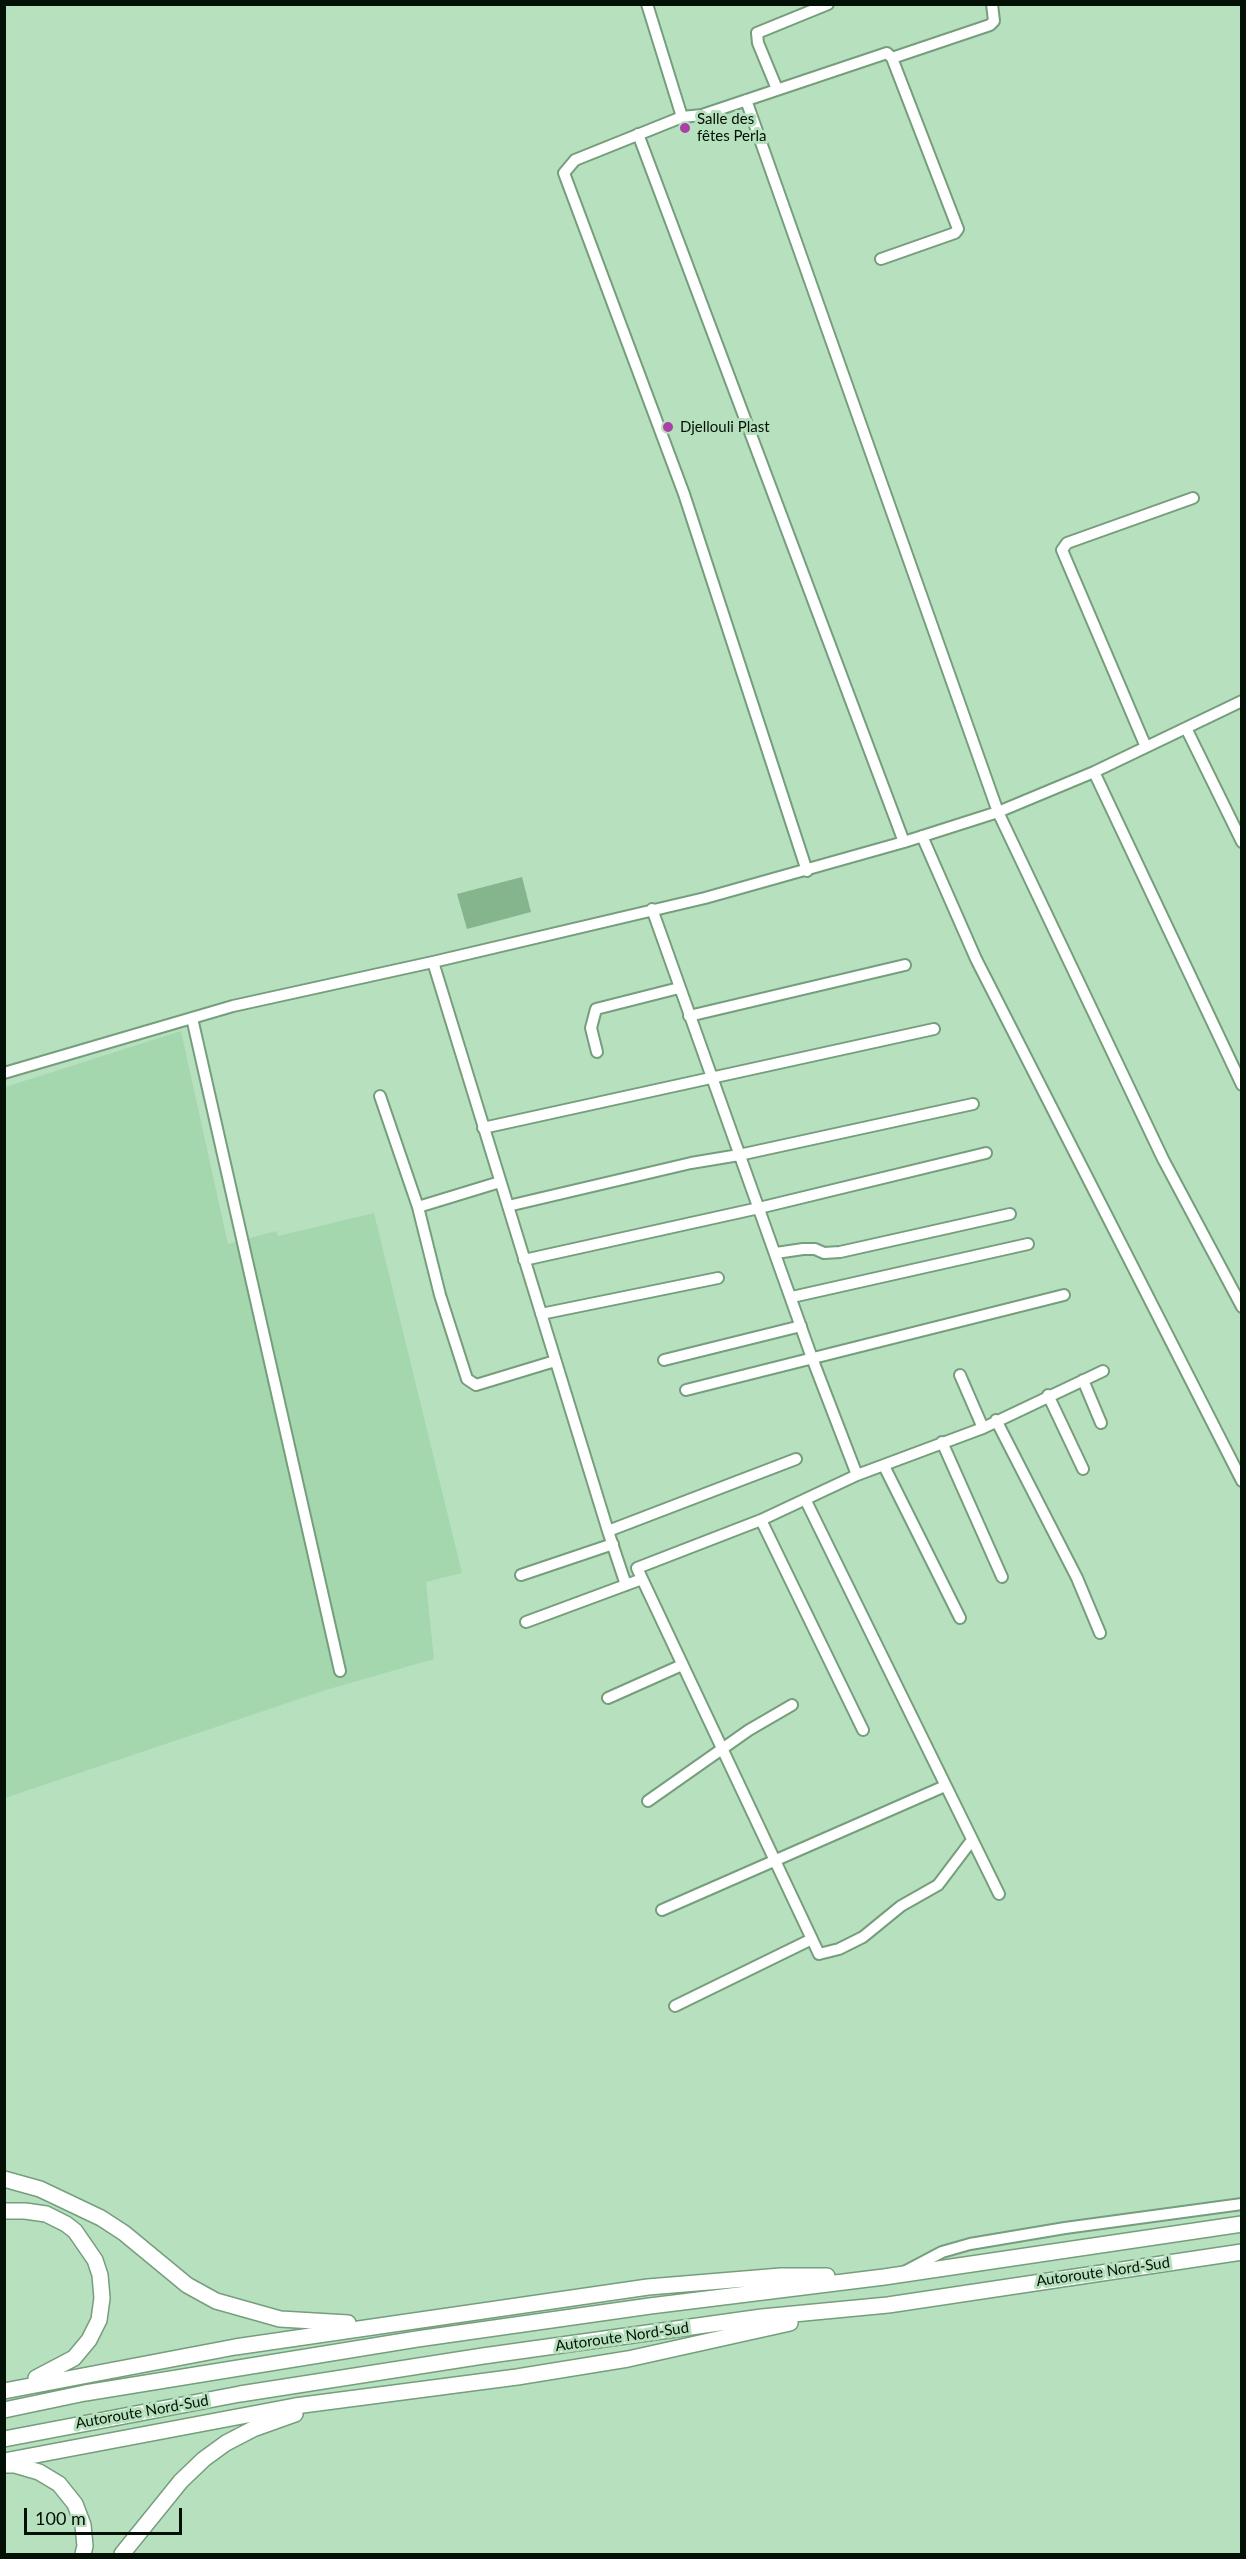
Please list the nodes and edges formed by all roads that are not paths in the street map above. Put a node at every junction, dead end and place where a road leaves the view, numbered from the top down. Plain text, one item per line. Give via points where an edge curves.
1 (647, 4) edge
2 (828, 4) edge
3 (992, 4) edge
4 (892, 58) junction
5 (777, 89) junction
6 (746, 100) junction
7 (682, 117) junction
8 (638, 134) junction
9 (881, 260) dead end
10 (1193, 498) dead end
11 (1242, 701) edge
12 (1186, 728) junction
13 (1146, 747) junction
14 (1094, 772) junction
15 (998, 812) junction
16 (922, 836) junction
17 (904, 842) junction
18 (1242, 842) edge
19 (807, 871) junction
20 (652, 909) junction
21 (433, 962) junction
22 (905, 965) dead end
23 (679, 988) junction
24 (689, 1016) junction
25 (192, 1018) junction
26 (934, 1029) dead end
27 (597, 1052) dead end
28 (4, 1073) edge
29 (712, 1077) junction
30 (1242, 1085) edge
31 (380, 1096) dead end
32 (972, 1104) dead end
33 (483, 1128) junction
34 (986, 1153) dead end
35 (739, 1155) junction
36 (500, 1182) junction
37 (508, 1206) junction
38 (418, 1207) junction
39 (759, 1208) junction
40 (1010, 1215) dead end
41 (1028, 1244) dead end
42 (776, 1253) junction
43 (524, 1260) junction
44 (718, 1278) dead end
45 (1064, 1294) dead end
46 (792, 1297) junction
47 (1242, 1307) edge
48 (541, 1314) junction
49 (801, 1326) junction
50 (812, 1358) junction
51 (664, 1359) dead end
52 (555, 1361) junction
53 (1103, 1371) dead end
54 (960, 1375) dead end
55 (1083, 1380) junction
56 (686, 1390) dead end
57 (1048, 1395) junction
58 (996, 1420) junction
59 (1101, 1423) dead end
60 (983, 1428) junction
61 (942, 1442) junction
62 (796, 1459) dead end
63 (884, 1466) junction
64 (1083, 1469) dead end
65 (857, 1475) junction
66 (1242, 1481) edge
67 (806, 1501) junction
68 (761, 1520) junction
69 (608, 1532) junction
70 (613, 1544) junction
71 (637, 1568) junction
72 (622, 1573) junction
73 (521, 1575) dead end
74 (1002, 1577) dead end
75 (642, 1579) junction
76 (626, 1585) junction
77 (960, 1618) dead end
78 (526, 1622) dead end
79 (1100, 1633) dead end
80 (682, 1665) junction
81 (340, 1671) dead end
82 (608, 1698) dead end
83 (792, 1705) dead end
84 (863, 1730) dead end
85 (722, 1748) junction
86 (945, 1786) junction
87 (648, 1800) dead end
88 (972, 1840) junction
89 (775, 1861) junction
90 (999, 1894) dead end
91 (662, 1910) dead end
92 (812, 1939) junction
93 (675, 2006) dead end
94 (4, 2178) edge
95 (1242, 2204) edge
96 (4, 2211) edge
97 (1242, 2224) edge
98 (1242, 2252) edge
99 (891, 2276) junction
100 (888, 2305) junction
101 (429, 2319) junction
102 (4, 2389) edge
103 (368, 2396) junction
104 (4, 2410) edge
105 (4, 2439) edge
106 (4, 2463) edge
107 (83, 2554) edge
108 (122, 2554) edge

1 - 7 street
2 - 5 street via 757,33
3 - 4 street via 994,21 990,25
4 - 5 street via 887,53 880,54
4 - 9 street via 958,229
5 - 6 street
6 - 7 street via 702,115
6 - 15 street
7 - 8 street
8 - 17 street
8 - 19 street via 575,160 564,172 684,494
10 - 13 street via 1066,543 1062,550
11 - 12 street
12 - 13 street
12 - 18 street
13 - 14 street
14 - 15 street
14 - 30 street
15 - 16 street
15 - 47 street via 1163,1159
16 - 17 street
16 - 66 street via 976,959
17 - 19 street
19 - 20 street
20 - 21 street
20 - 23 street
21 - 25 street
21 - 33 street
22 - 24 street
23 - 24 street
23 - 27 street via 596,1009 591,1028
24 - 29 street
25 - 28 street
25 - 81 street
26 - 29 street
29 - 33 street
29 - 35 street
31 - 38 street
32 - 35 street
33 - 36 street
34 - 39 street
35 - 37 street
35 - 39 street
36 - 37 street
36 - 38 street
37 - 43 street
38 - 52 street via 467,1379 476,1385
39 - 42 street
39 - 43 street
40 - 42 street via 840,1252 803,1249
41 - 46 street
42 - 46 street
43 - 48 street
44 - 48 street
45 - 50 street
46 - 49 street
48 - 52 street
49 - 50 street
49 - 51 street
50 - 56 street
50 - 65 street
52 - 69 street
53 - 55 street
54 - 60 street
55 - 57 street
55 - 59 street
57 - 58 street
57 - 64 street
58 - 60 street
58 - 79 street via 1077,1578
60 - 61 street
61 - 63 street
61 - 74 street
62 - 69 street
63 - 65 street
63 - 77 street
65 - 67 street
67 - 68 street
67 - 86 street
68 - 71 street
68 - 84 street
69 - 70 street
70 - 72 street
70 - 73 street
71 - 72 street
71 - 75 street
72 - 76 street
75 - 76 street
75 - 80 street
76 - 78 street
80 - 82 street
80 - 85 street
83 - 85 street
85 - 87 street
85 - 89 street
86 - 88 street
86 - 89 street
88 - 90 street
88 - 92 street via 938,1885 901,1906 863,1937 819,1954
89 - 91 street
89 - 92 street
92 - 93 street
94 - 101 highway via 40,2189 101,2217 188,2285 216,2301 280,2319 360,2323
95 - 99 street via 970,2244 942,2252
96 - 102 highway via 46,2214 75,2231 95,2260 102,2298 99,2320 74,2358 50,2372
97 - 99 highway, Autoroute Nord-Sud
98 - 100 highway, Autoroute Nord-Sud
99 - 101 highway via 781,2276 648,2287
99 - 104 highway, Autoroute Nord-Sud via 417,2339
100 - 103 highway via 628,2358
100 - 105 highway, Autoroute Nord-Sud via 762,2317 483,2356 240,2394
101 - 102 highway via 235,2347
103 - 106 highway via 245,2415
103 - 108 highway via 284,2417 226,2443 181,2481
106 - 107 highway via 39,2472 59,2484 75,2504 83,2525

